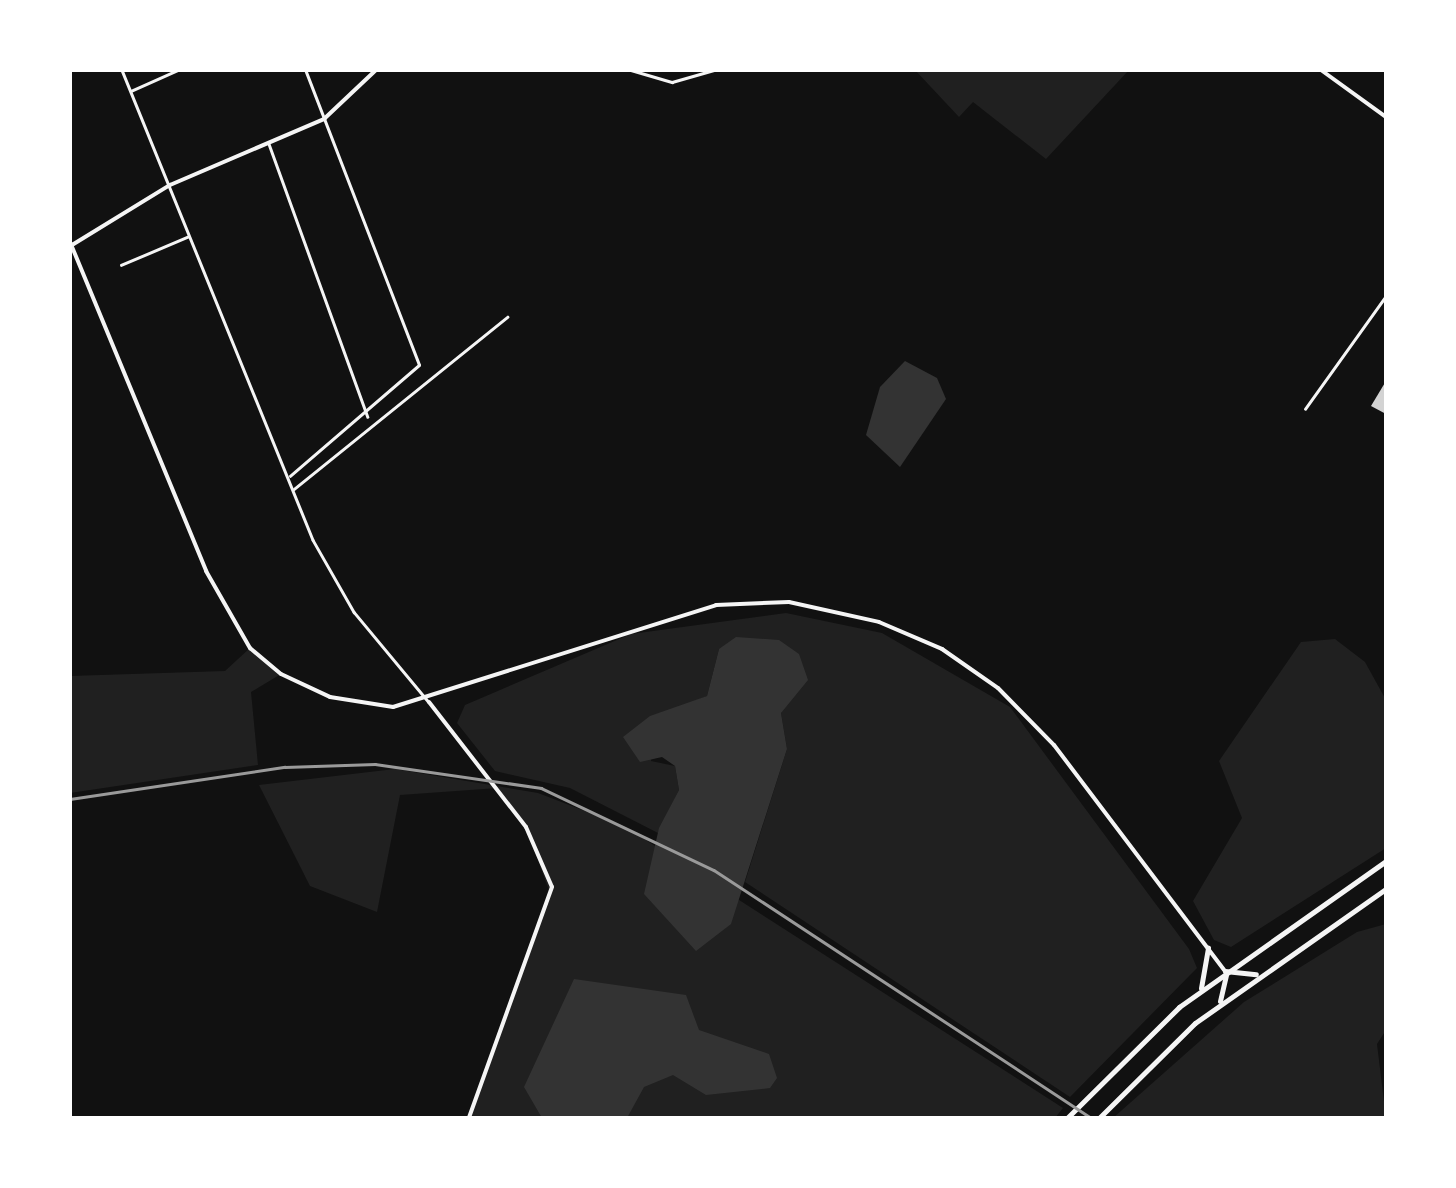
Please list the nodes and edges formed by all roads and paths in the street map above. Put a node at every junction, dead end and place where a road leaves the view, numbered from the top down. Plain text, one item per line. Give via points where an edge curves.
1 (122, 70) edge
2 (178, 70) edge
3 (305, 70) edge
4 (376, 70) edge
5 (632, 70) edge
6 (694, 70) edge
7 (714, 70) edge
8 (1320, 70) edge
9 (694, 78) junction
10 (131, 91) junction
11 (1386, 117) edge
12 (324, 119) junction
13 (268, 142) junction
14 (170, 185) junction
15 (189, 237) junction
16 (71, 244) edge
17 (120, 265) dead end
18 (1386, 296) edge
19 (507, 317) dead end
20 (1305, 409) dead end
21 (368, 417) junction
22 (288, 478) junction
23 (293, 490) junction
24 (428, 702) junction
25 (1386, 861) edge
26 (1386, 889) edge
27 (1208, 948) junction
28 (1225, 971) junction
29 (1262, 974) junction
30 (1200, 991) junction
31 (1218, 1005) junction
32 (469, 1118) edge
33 (1067, 1118) edge
34 (1099, 1118) edge

1 - 10 street
2 - 10 street
3 - 12 street
4 - 12 main road
5 - 9 street
6 - 9 street
7 - 9 street
8 - 11 main road
10 - 14 street
12 - 13 main road
12 - 21 street via 419,365
13 - 14 main road
13 - 21 street
14 - 15 street
14 - 16 main road
15 - 17 street
15 - 22 street
16 - 24 main road via 206,571 250,648 330,698
18 - 20 street
19 - 23 street
21 - 22 street
22 - 23 street
23 - 24 street via 336,585
24 - 27 main road via 716,605 790,602 879,622 942,649 998,688 1054,745
24 - 32 main road via 526,827 552,887
25 - 28 highway
26 - 29 highway
27 - 28 main road
27 - 30 highway
28 - 29 highway
28 - 30 highway
28 - 31 highway
29 - 31 highway
30 - 33 highway
31 - 34 highway

